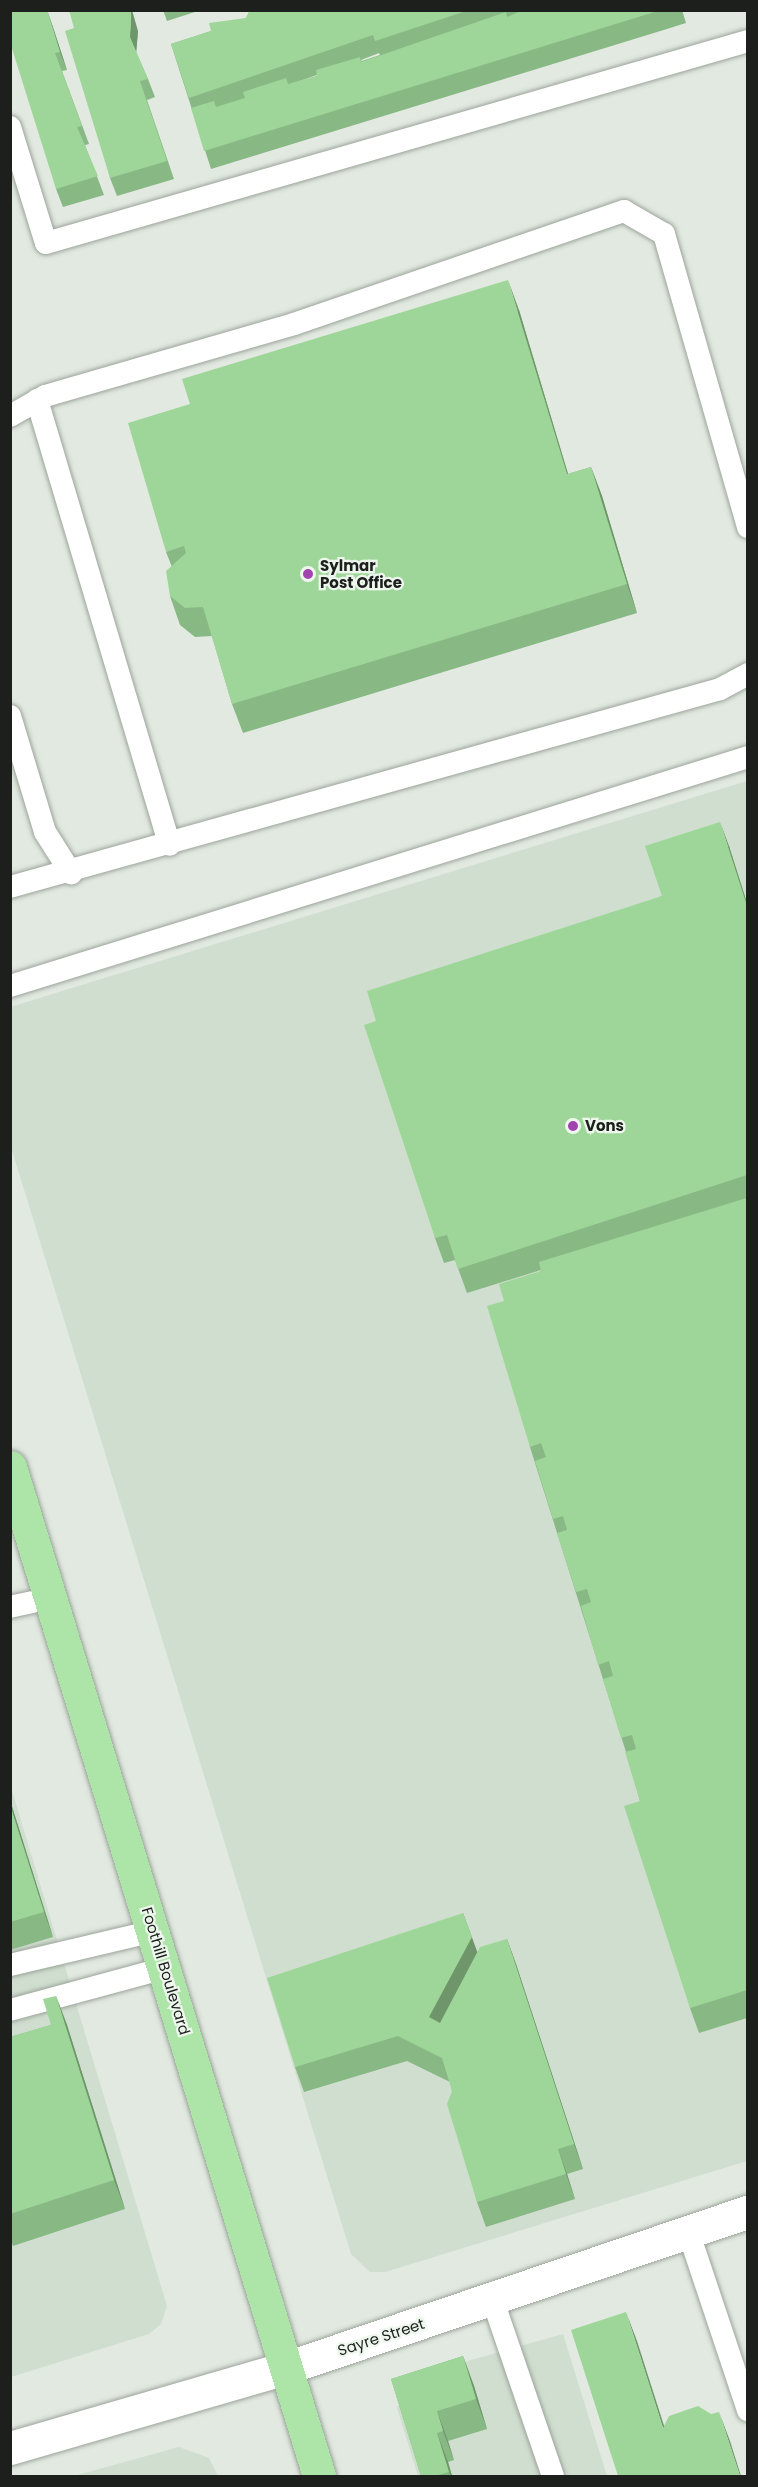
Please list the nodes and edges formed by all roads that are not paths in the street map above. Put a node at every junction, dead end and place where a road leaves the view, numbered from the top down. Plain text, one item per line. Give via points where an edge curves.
1 (747, 41) edge
2 (10, 127) edge
3 (37, 400) junction
4 (10, 416) edge
5 (747, 527) edge
6 (747, 674) edge
7 (10, 716) edge
8 (747, 757) edge
9 (170, 844) junction
10 (71, 873) junction
11 (10, 887) edge
12 (10, 986) edge
13 (10, 1467) edge
14 (51, 1598) junction
15 (10, 1607) edge
16 (154, 1931) junction
17 (10, 1965) edge
18 (165, 1968) junction
19 (10, 2010) edge
20 (747, 2212) edge
21 (689, 2234) junction
22 (493, 2301) junction
23 (286, 2368) junction
24 (747, 2410) edge
25 (10, 2448) edge
26 (319, 2476) edge
27 (553, 2476) edge

1 - 2 lane via 46,243
3 - 4 lane
3 - 5 lane via 294,324 624,211 664,234
3 - 9 lane
6 - 9 lane via 720,689
7 - 10 lane via 45,832
8 - 12 lane
9 - 10 lane
10 - 11 lane
13 - 14 main road, Foothill Boulevard
14 - 15 lane
14 - 16 main road, Foothill Boulevard
16 - 17 lane
16 - 18 main road, Foothill Boulevard
18 - 19 lane
18 - 23 main road, Foothill Boulevard
20 - 21 street, Sayre Street
21 - 22 street, Sayre Street
21 - 24 lane
22 - 23 street, Sayre Street
22 - 27 lane
23 - 25 street, Sayre Street
23 - 26 main road, Foothill Boulevard

